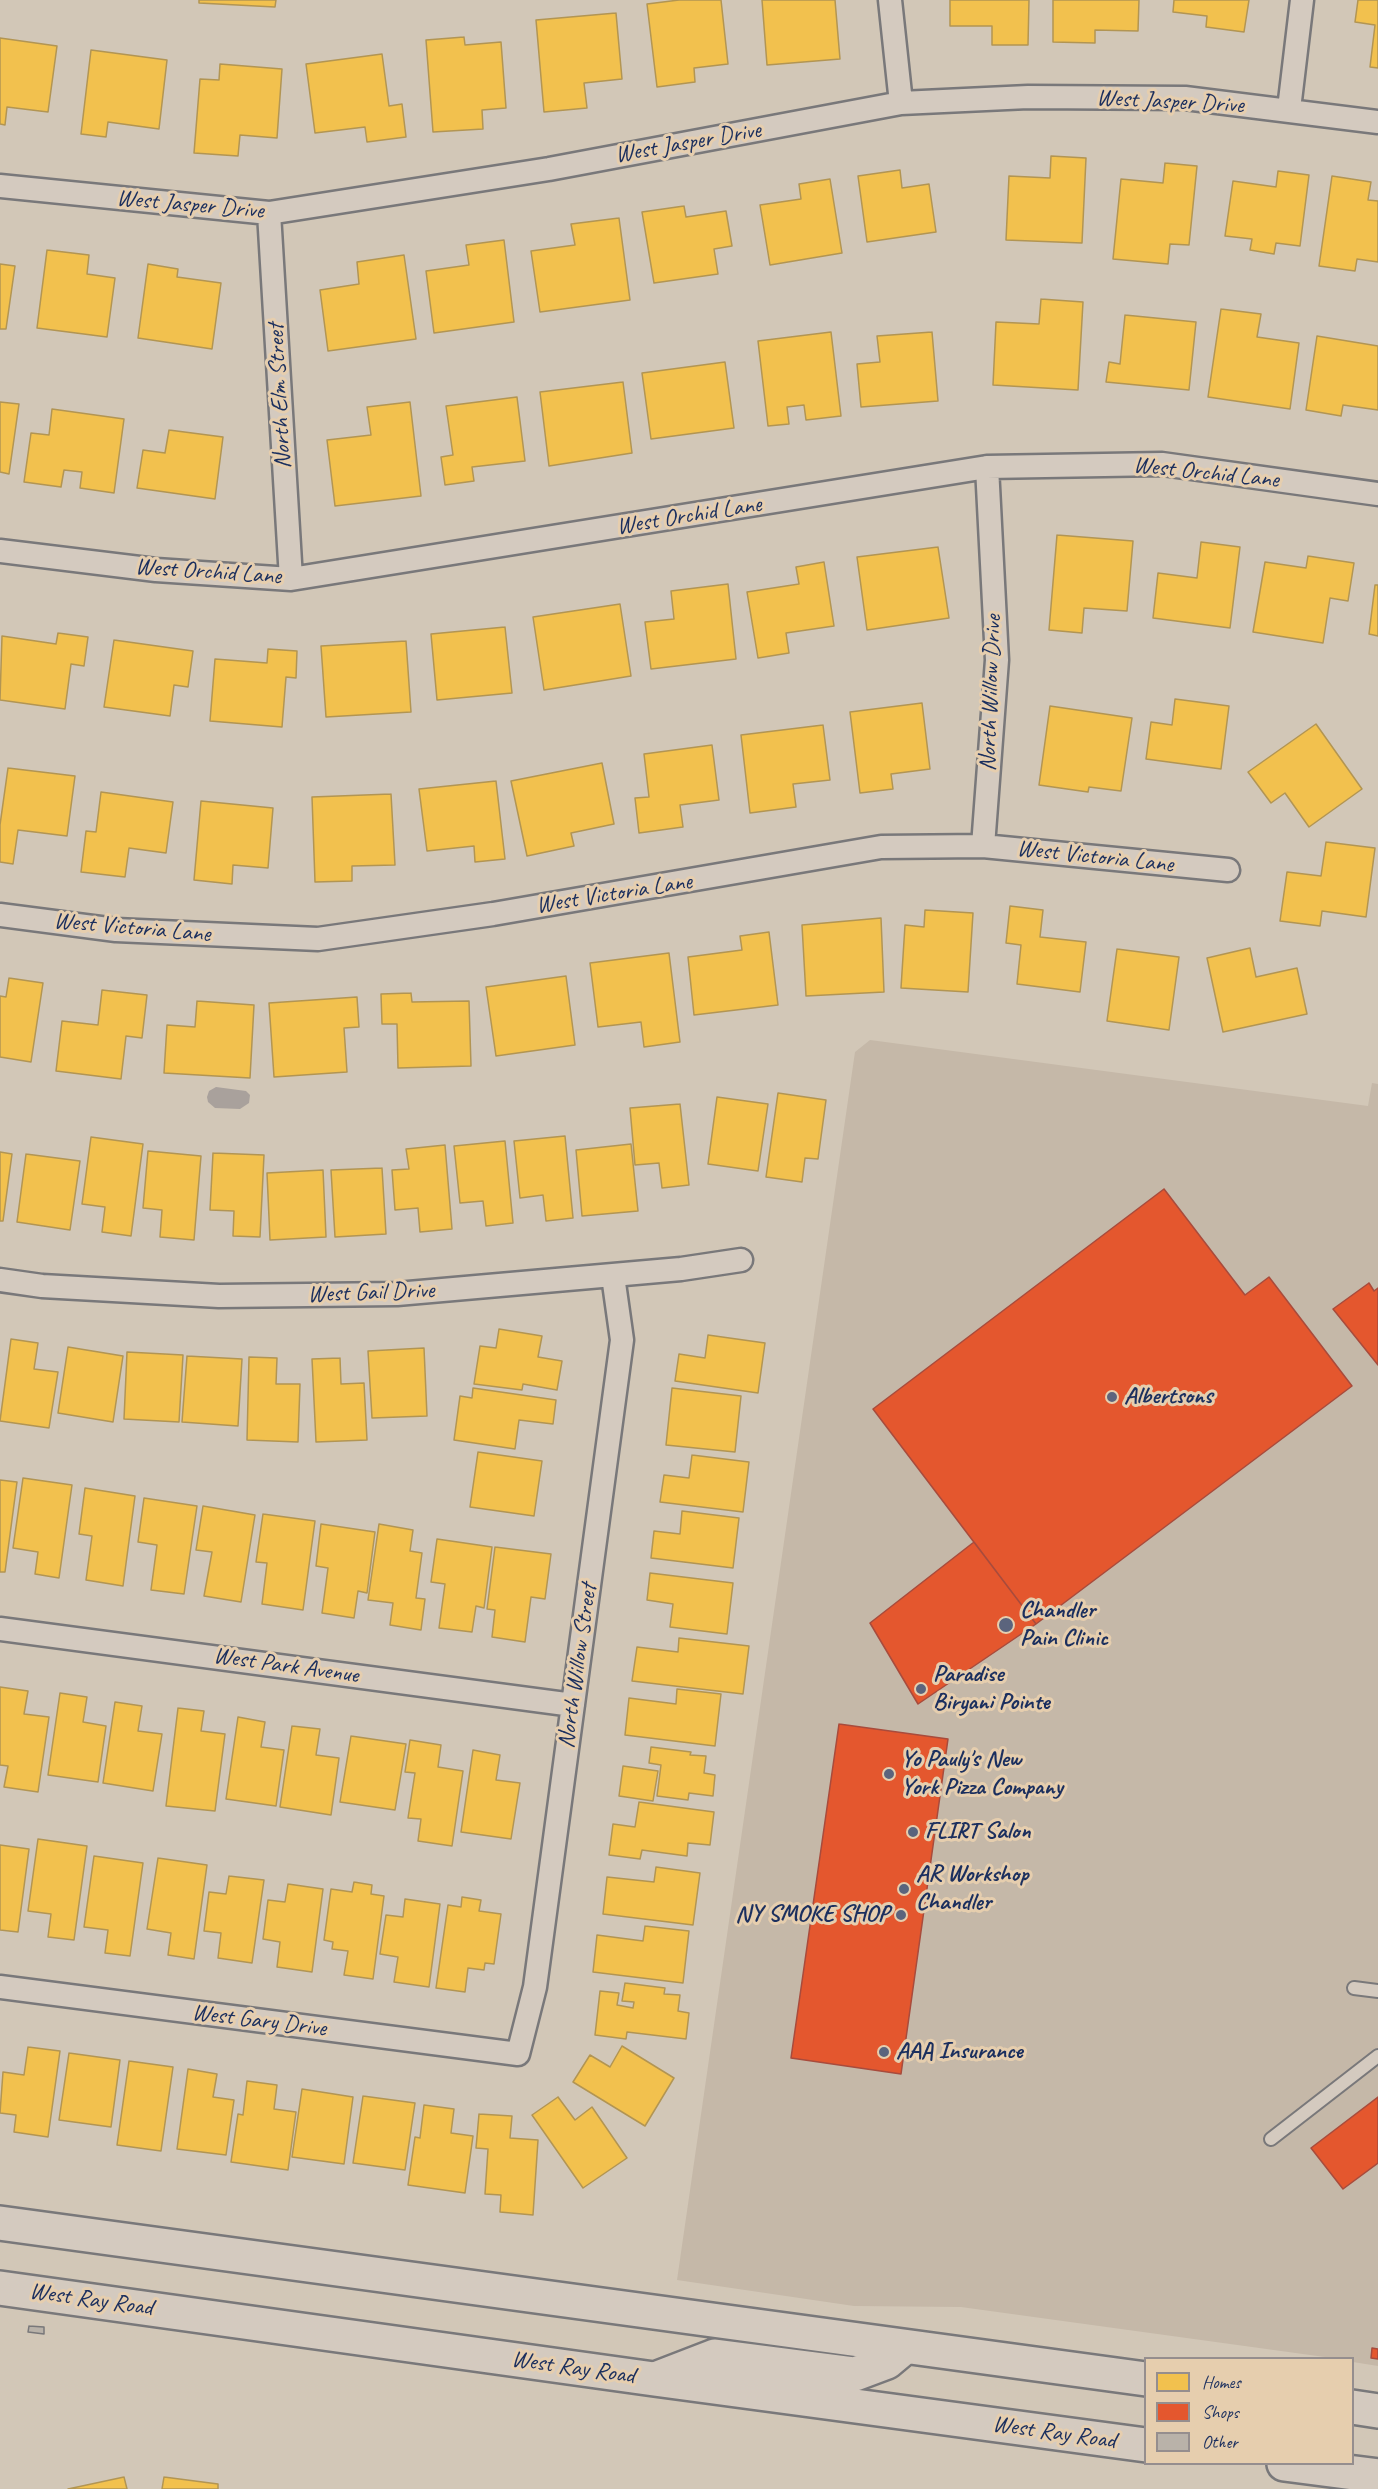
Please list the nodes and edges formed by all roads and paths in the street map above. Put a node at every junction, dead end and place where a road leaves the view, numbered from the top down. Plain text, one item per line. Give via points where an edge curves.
1 (890, 0) edge
2 (1302, 0) edge
3 (901, 103) junction
4 (1288, 109) junction
5 (1378, 122) edge
6 (0, 186) edge
7 (269, 213) junction
8 (987, 467) junction
9 (1378, 494) edge
10 (0, 551) edge
11 (291, 579) junction
12 (983, 846) junction
13 (1228, 870) dead end
14 (0, 915) edge
15 (741, 1260) dead end
16 (613, 1276) junction
17 (0, 1280) edge
18 (0, 1629) edge
19 (573, 1705) junction
20 (0, 1987) edge
21 (1354, 1988) dead end
22 (1378, 1991) edge
23 (518, 2054) joint
24 (1378, 2056) edge
25 (1271, 2139) dead end
26 (0, 2223) edge
27 (0, 2288) edge
28 (905, 2347) junction
29 (654, 2379) junction
30 (1144, 2379) edge
31 (1354, 2407) edge
32 (1378, 2411) edge
33 (1144, 2445) edge
34 (1298, 2465) edge
35 (1378, 2476) edge

1 - 3 street
2 - 4 street
3 - 4 street, West Jasper Drive via 1028,97 1185,98
3 - 7 street, West Jasper Drive via 549,169
4 - 5 street, West Jasper Drive
6 - 7 street, West Jasper Drive
7 - 11 street, North Elm Street
8 - 9 street, West Orchid Lane via 1162,464
8 - 11 street, West Orchid Lane
8 - 12 street, North Willow Drive via 997,660
10 - 11 street, West Orchid Lane via 156,570
12 - 13 street, West Victoria Lane
12 - 14 street, West Victoria Lane via 881,846 504,912 318,939 116,930
15 - 16 street, West Gail Drive
16 - 17 street, West Gail Drive via 398,1294 231,1296 42,1286
16 - 19 street, North Willow Street via 622,1340
18 - 19 street, West Park Avenue
19 - 23 street, North Willow Street via 535,1987
20 - 23 street, West Gary Drive
21 - 22 lane
24 - 25 lane
26 - 28 main road
27 - 29 main road, West Ray Road
28 - 29 main road via 887,2362 855,2374 715,2356
28 - 30 main road
29 - 33 main road, West Ray Road
31 - 32 main road
34 - 35 main road

